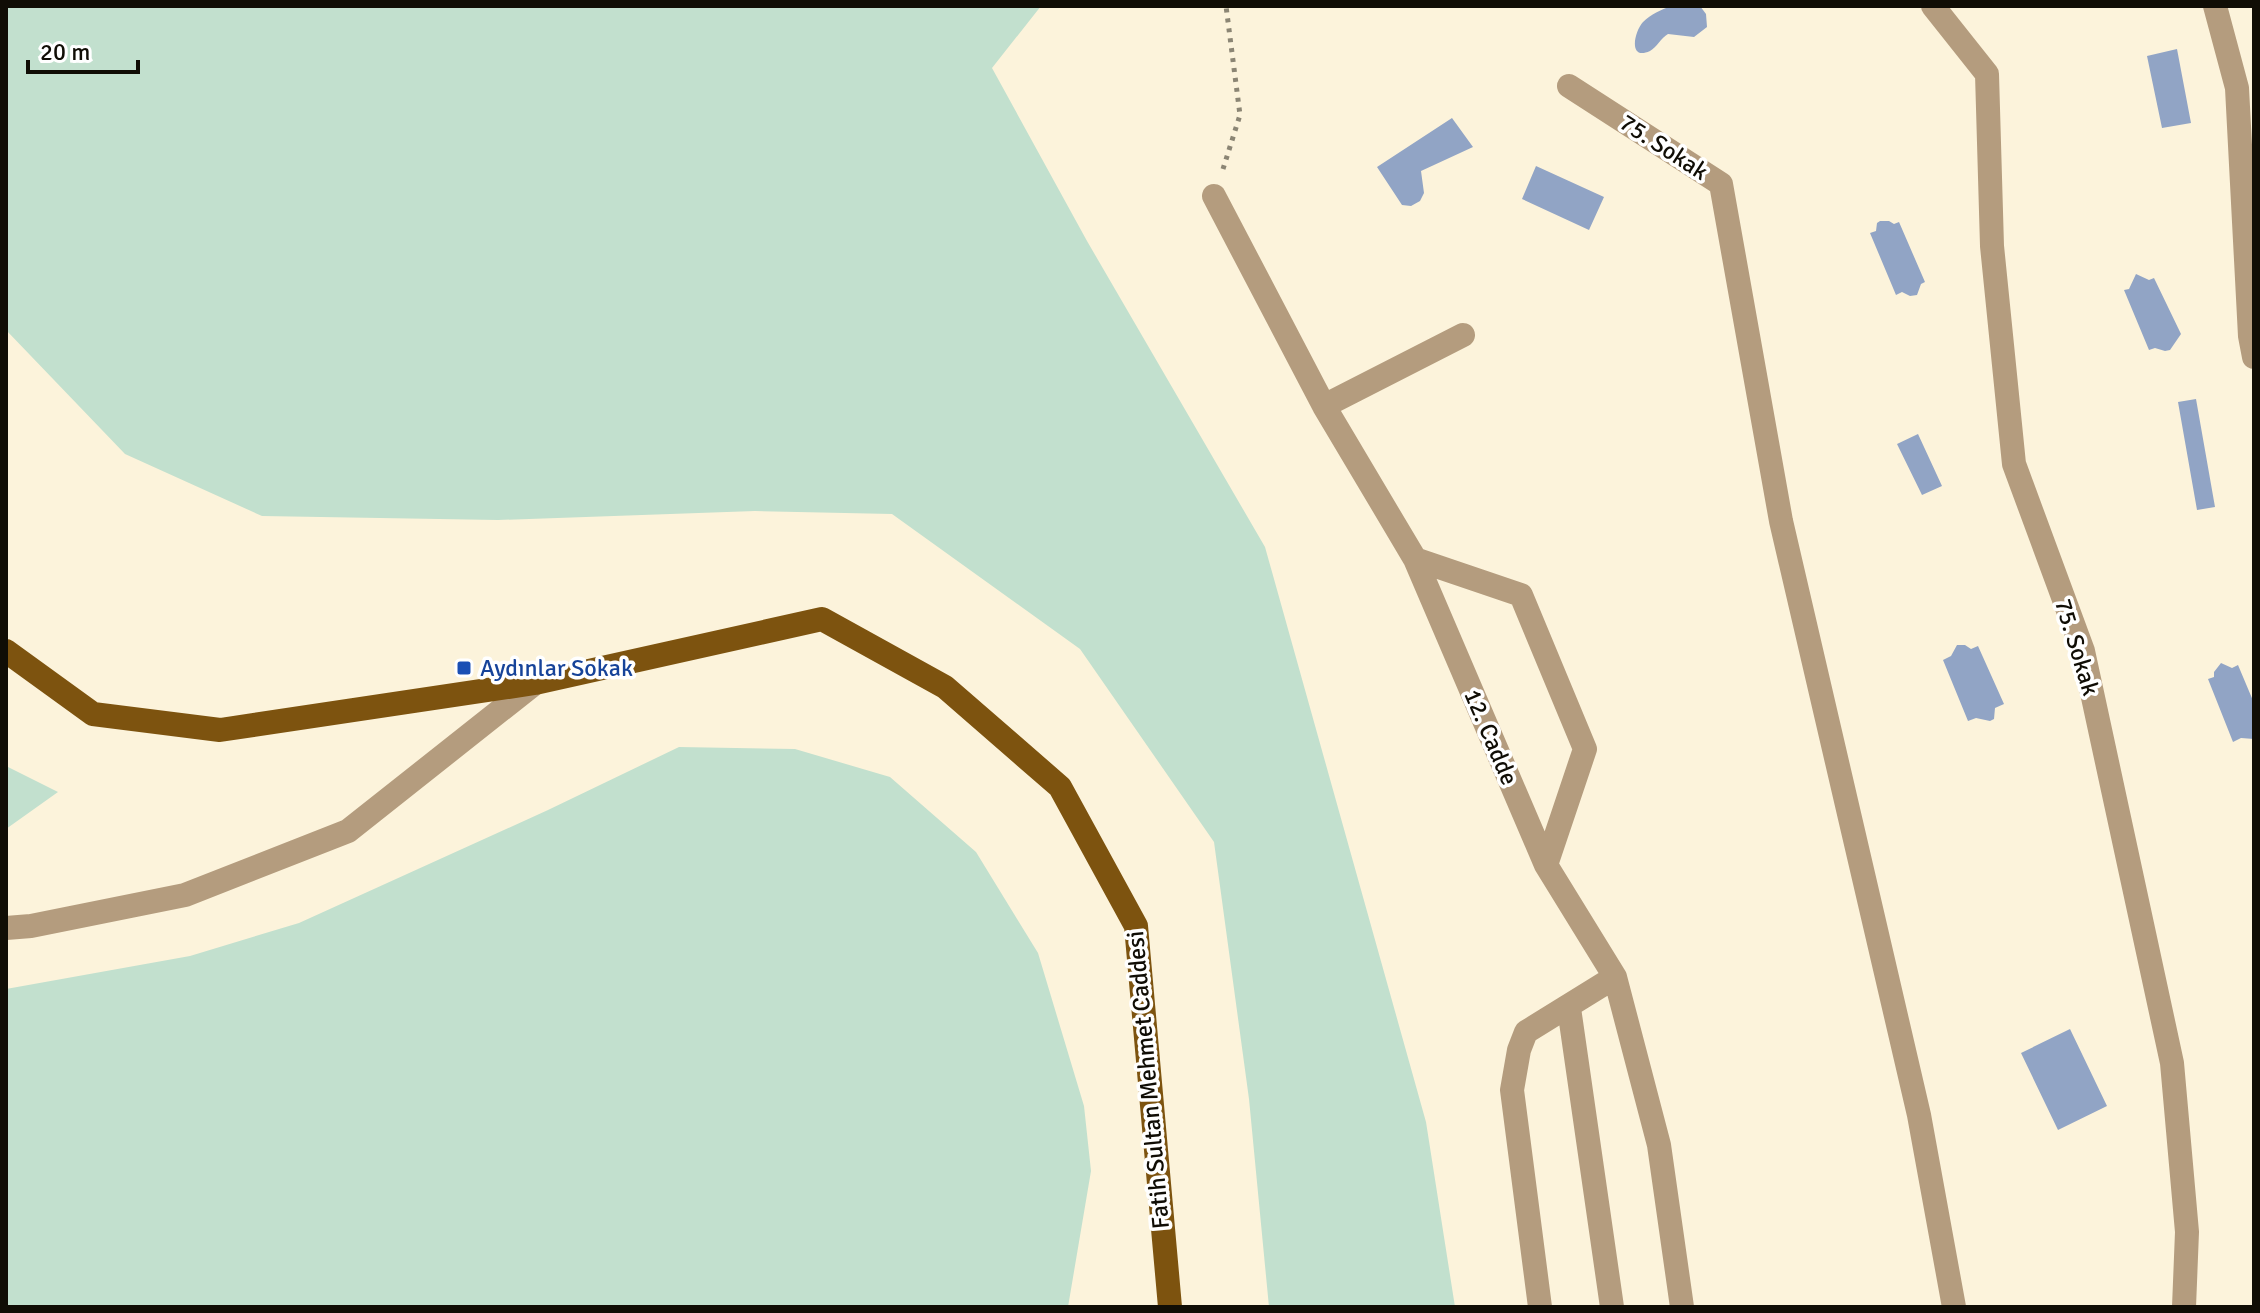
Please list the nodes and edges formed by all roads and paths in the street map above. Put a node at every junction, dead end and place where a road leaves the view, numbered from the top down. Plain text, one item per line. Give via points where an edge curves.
1 (1226, 6) edge
2 (1933, 6) edge
3 (2215, 6) edge
4 (1569, 86) dead end
5 (1214, 196) joint
6 (1463, 335) dead end
7 (2254, 357) edge
8 (1324, 406) junction
9 (1415, 559) junction
10 (6, 651) edge
11 (535, 683) junction
12 (1546, 865) junction
13 (6, 928) edge
14 (1615, 977) junction
15 (1569, 1008) junction
16 (1170, 1307) edge
17 (1540, 1307) edge
18 (1612, 1307) edge
19 (1682, 1307) edge
20 (1954, 1307) edge
21 (2184, 1307) edge

1 - 5 path via 1240,115
2 - 21 street, 75. Sokak via 1987,74 1992,246 2014,464 2083,651 2172,1063 2187,1232
3 - 7 street via 2237,88
4 - 20 street, 75. Sokak via 1721,184 1781,521 1919,1115
5 - 8 street, 12. Cadde
6 - 8 street
8 - 9 street, 12. Cadde
9 - 12 street, 12. Cadde
9 - 12 street via 1521,595 1585,749
10 - 11 main road, Fatih Sultan Mehmet Caddesi via 93,714 220,730
11 - 13 street via 348,831 185,895
11 - 16 main road, Fatih Sultan Mehmet Caddesi via 822,619 945,687 1060,787 1136,926
12 - 14 street, 12. Cadde
14 - 15 street
14 - 19 street, 12. Cadde via 1659,1145
15 - 17 street via 1526,1032 1513,1079
15 - 18 street

